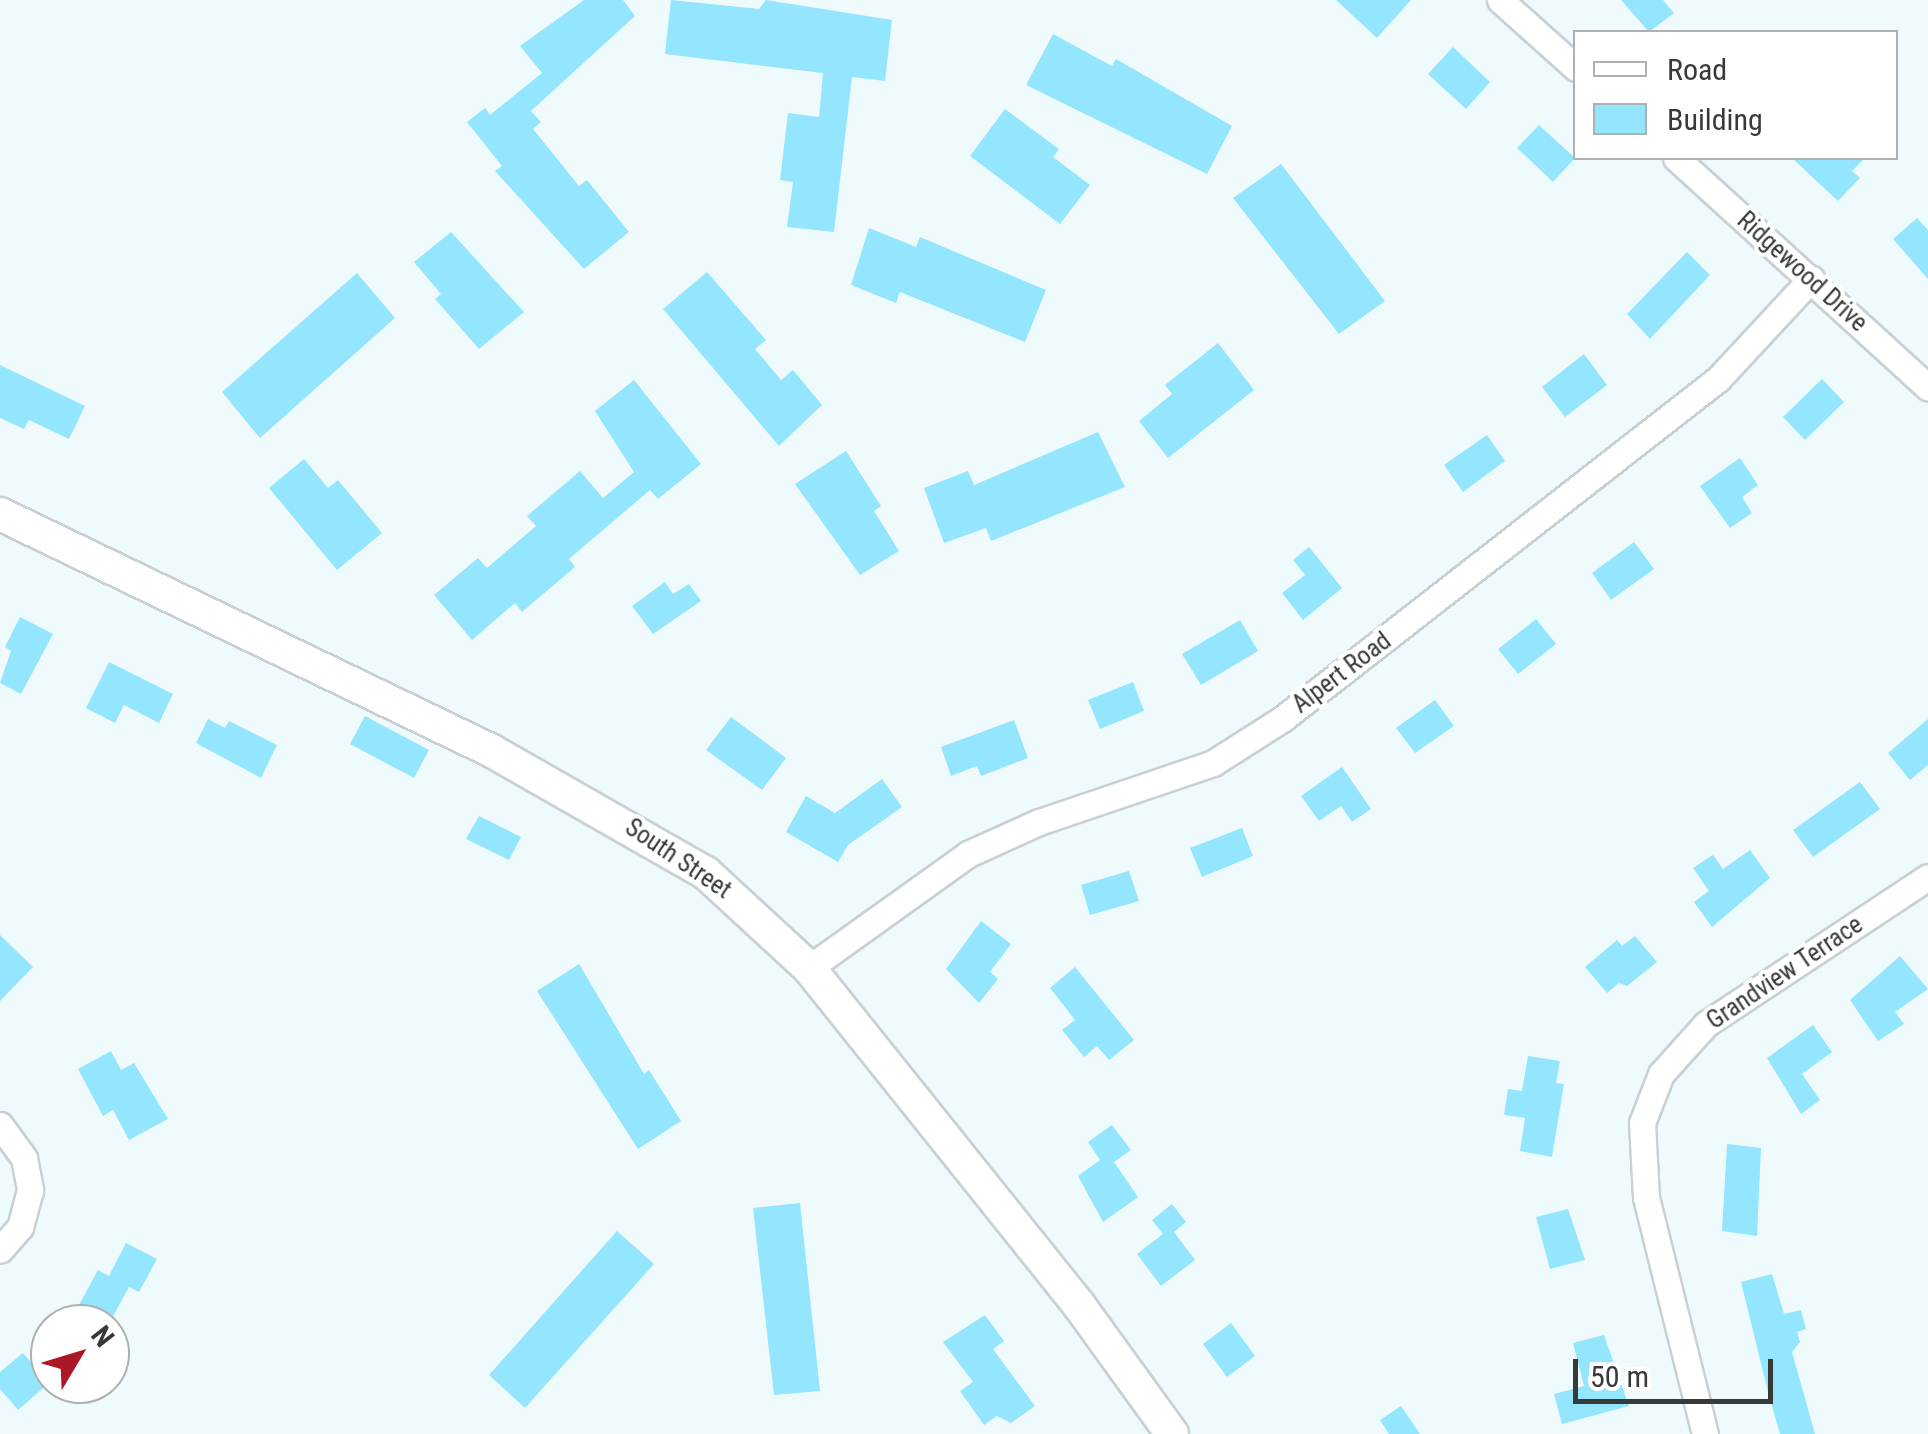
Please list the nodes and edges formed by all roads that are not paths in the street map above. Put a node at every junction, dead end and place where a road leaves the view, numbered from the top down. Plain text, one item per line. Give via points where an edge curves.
1 (1500, 0) edge
2 (1573, 65) edge
3 (1678, 160) edge
4 (1811, 279) junction
5 (1928, 387) edge
6 (0, 514) edge
7 (1928, 877) edge
8 (809, 968) junction
9 (0, 1126) edge
10 (0, 1250) edge
11 (1172, 1434) edge
12 (1706, 1434) edge

1 - 2 street
3 - 4 street, Ridgewood Drive
4 - 5 street, Ridgewood Drive
4 - 8 street, Alpert Road via 1718,379 1282,719 1213,763 1039,822 968,854
6 - 8 street, South Street via 626,822 706,874
7 - 12 street, Grandview Terrace via 1706,1024 1660,1074 1642,1124 1646,1198
8 - 11 street, South Street via 1080,1305
9 - 10 street via 24,1158 30,1190 20,1227

